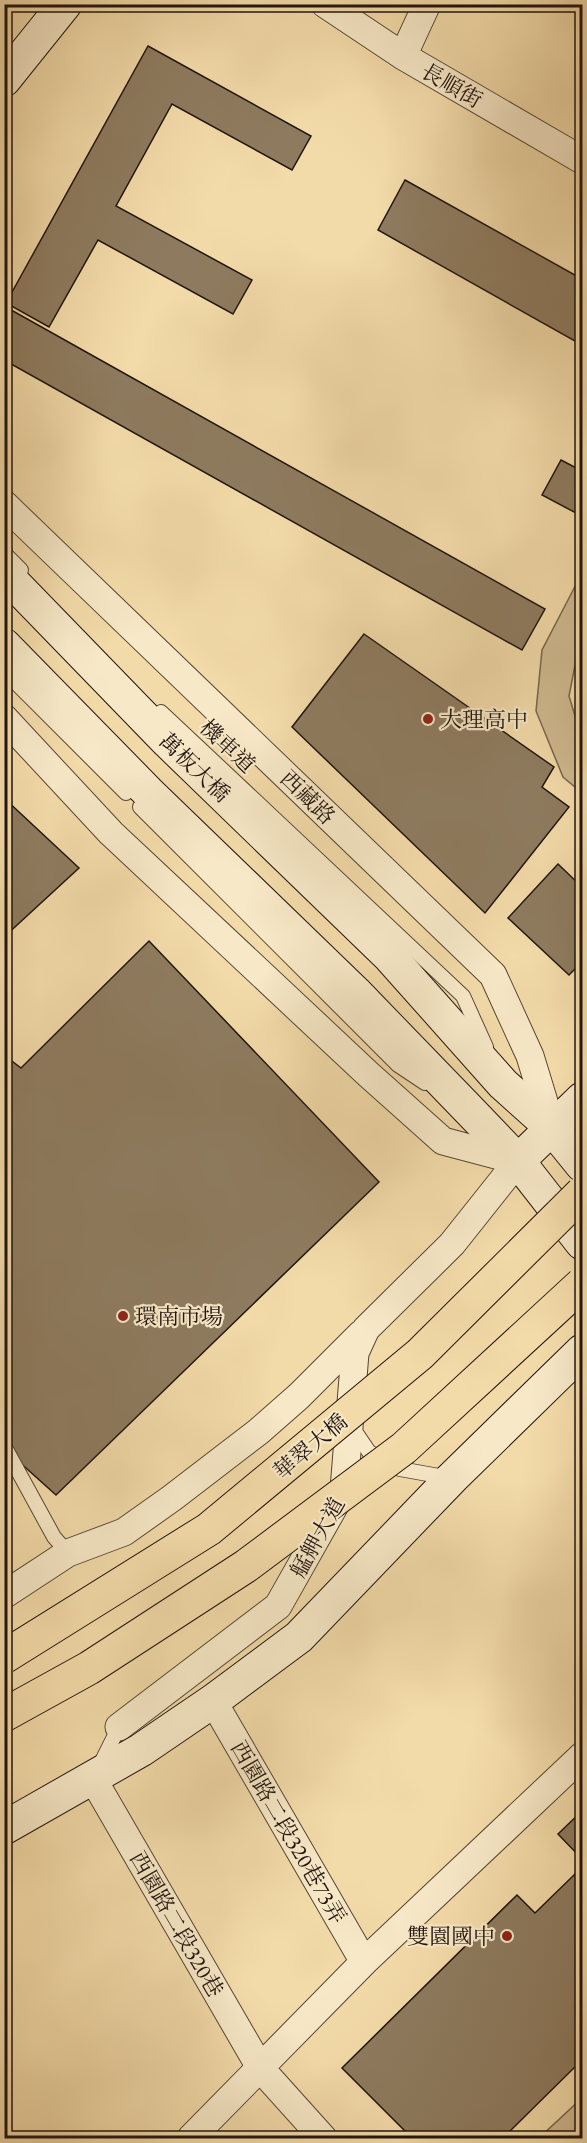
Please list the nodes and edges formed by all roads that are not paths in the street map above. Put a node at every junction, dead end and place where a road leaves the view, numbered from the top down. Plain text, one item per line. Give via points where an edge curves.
1 (66, 4) edge
2 (325, 4) edge
3 (427, 4) edge
4 (403, 56) junction
5 (4, 80) edge
6 (582, 160) edge
7 (4, 504) edge
8 (4, 553) edge
9 (17, 576) edge
10 (4, 645) edge
11 (4, 671) edge
12 (150, 702) dead end
13 (4, 718) edge
14 (397, 949) junction
15 (347, 999) junction
16 (582, 1099) edge
17 (552, 1128) junction
18 (518, 1161) junction
19 (582, 1165) edge
20 (582, 1193) edge
21 (582, 1243) edge
22 (582, 1284) edge
23 (366, 1329) junction
24 (582, 1351) edge
25 (350, 1422) junction
26 (7, 1450) dead end
27 (452, 1478) junction
28 (68, 1553) junction
29 (4, 1595) edge
30 (4, 1657) edge
31 (213, 1701) junction
32 (4, 1715) edge
33 (119, 1727) joint
34 (582, 1756) edge
35 (93, 1779) junction
36 (4, 1828) edge
37 (364, 1962) junction
38 (261, 2069) junction
39 (191, 2139) edge
40 (323, 2139) edge

1 - 5 street
2 - 4 street, 長順街
3 - 4 street
4 - 6 street, 長順街
7 - 17 street, 西藏路 via 493,975 530,1056
8 - 9 lane
9 - 14 street, 萬板大橋 via 168,741
10 - 15 street
11 - 15 lane
12 - 14 lane, 機車道
13 - 18 street via 111,833 442,1141
14 - 17 street, 西藏路 via 503,1084
15 - 18 street via 473,1114
16 - 17 street
17 - 18 street
17 - 19 street, 西藏路
18 - 21 street
18 - 23 street, 艋舺大道 via 452,1244
20 - 30 highway, 華翠大橋, bridge via 420,1354 209,1530
22 - 32 highway, bridge via 404,1448 339,1497 236,1573 89,1668
23 - 25 street, 艋舺大道 via 355,1353
23 - 28 street via 258,1432 172,1498 124,1532
24 - 27 street, 艋舺大道
25 - 27 lane via 369,1452 400,1468
25 - 33 street, 艋舺大道 via 344,1490 278,1606
26 - 28 lane via 54,1537
27 - 31 street, 艋舺大道 via 299,1637
28 - 29 street
31 - 35 street, 艋舺大道
31 - 37 street, 西園路二段320巷73弄
33 - 35 lane, 艋舺大道
34 - 37 street
35 - 36 street, 艋舺大道
35 - 38 street, 西園路二段320巷
37 - 38 street
38 - 39 street
38 - 40 street, 西園路二段320巷

